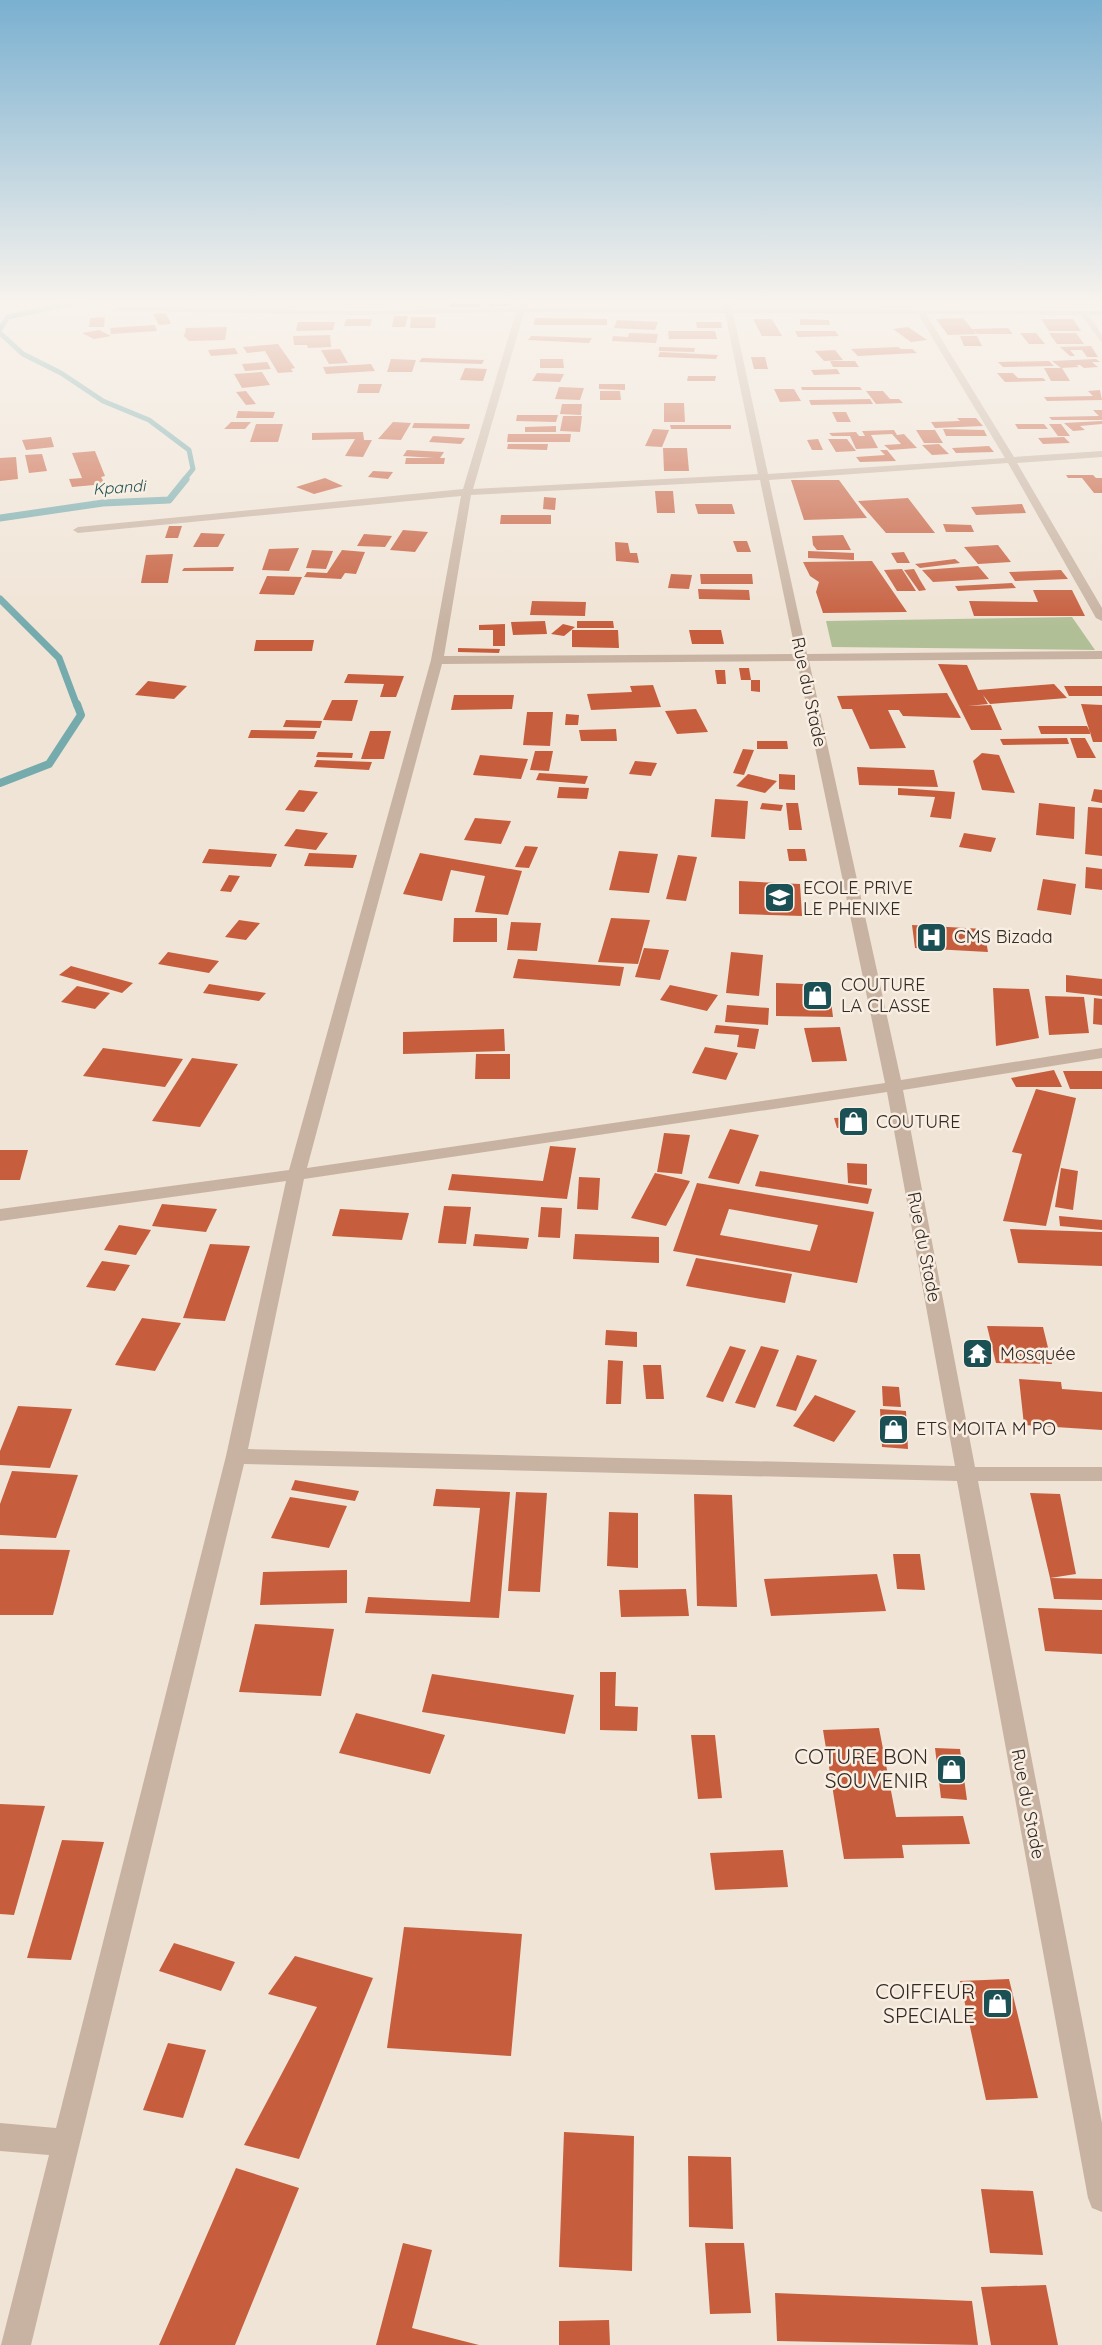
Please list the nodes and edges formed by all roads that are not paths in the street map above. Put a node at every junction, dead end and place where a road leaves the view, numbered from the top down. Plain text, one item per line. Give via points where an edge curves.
1 (492, 409) edge
2 (749, 409) edge
3 (980, 409) edge
4 (1102, 454) edge
5 (1011, 460) junction
6 (763, 477) junction
7 (467, 492) junction
8 (78, 530) dead end
9 (1102, 618) edge
10 (1102, 655) edge
11 (802, 658) junction
12 (436, 660) junction
13 (1102, 1053) edge
14 (894, 1087) junction
15 (296, 1175) junction
16 (0, 1215) edge
17 (236, 1456) junction
18 (967, 1474) junction
19 (1102, 1474) edge
20 (0, 2137) edge
21 (65, 2143) junction
22 (1102, 2198) edge
23 (16, 2345) edge

1 - 7 street
2 - 6 street, Rue du Stade
3 - 5 street
4 - 5 street
5 - 6 street
5 - 9 street
6 - 7 street
6 - 11 street, Rue du Stade
7 - 8 street
7 - 12 street
10 - 11 street
11 - 12 street
11 - 14 street, Rue du Stade
12 - 15 street
13 - 14 street
14 - 15 street
14 - 18 street, Rue du Stade
15 - 16 street
15 - 17 street
17 - 18 street
17 - 21 street
18 - 19 street
18 - 22 street, Rue du Stade
20 - 21 street
21 - 23 street

